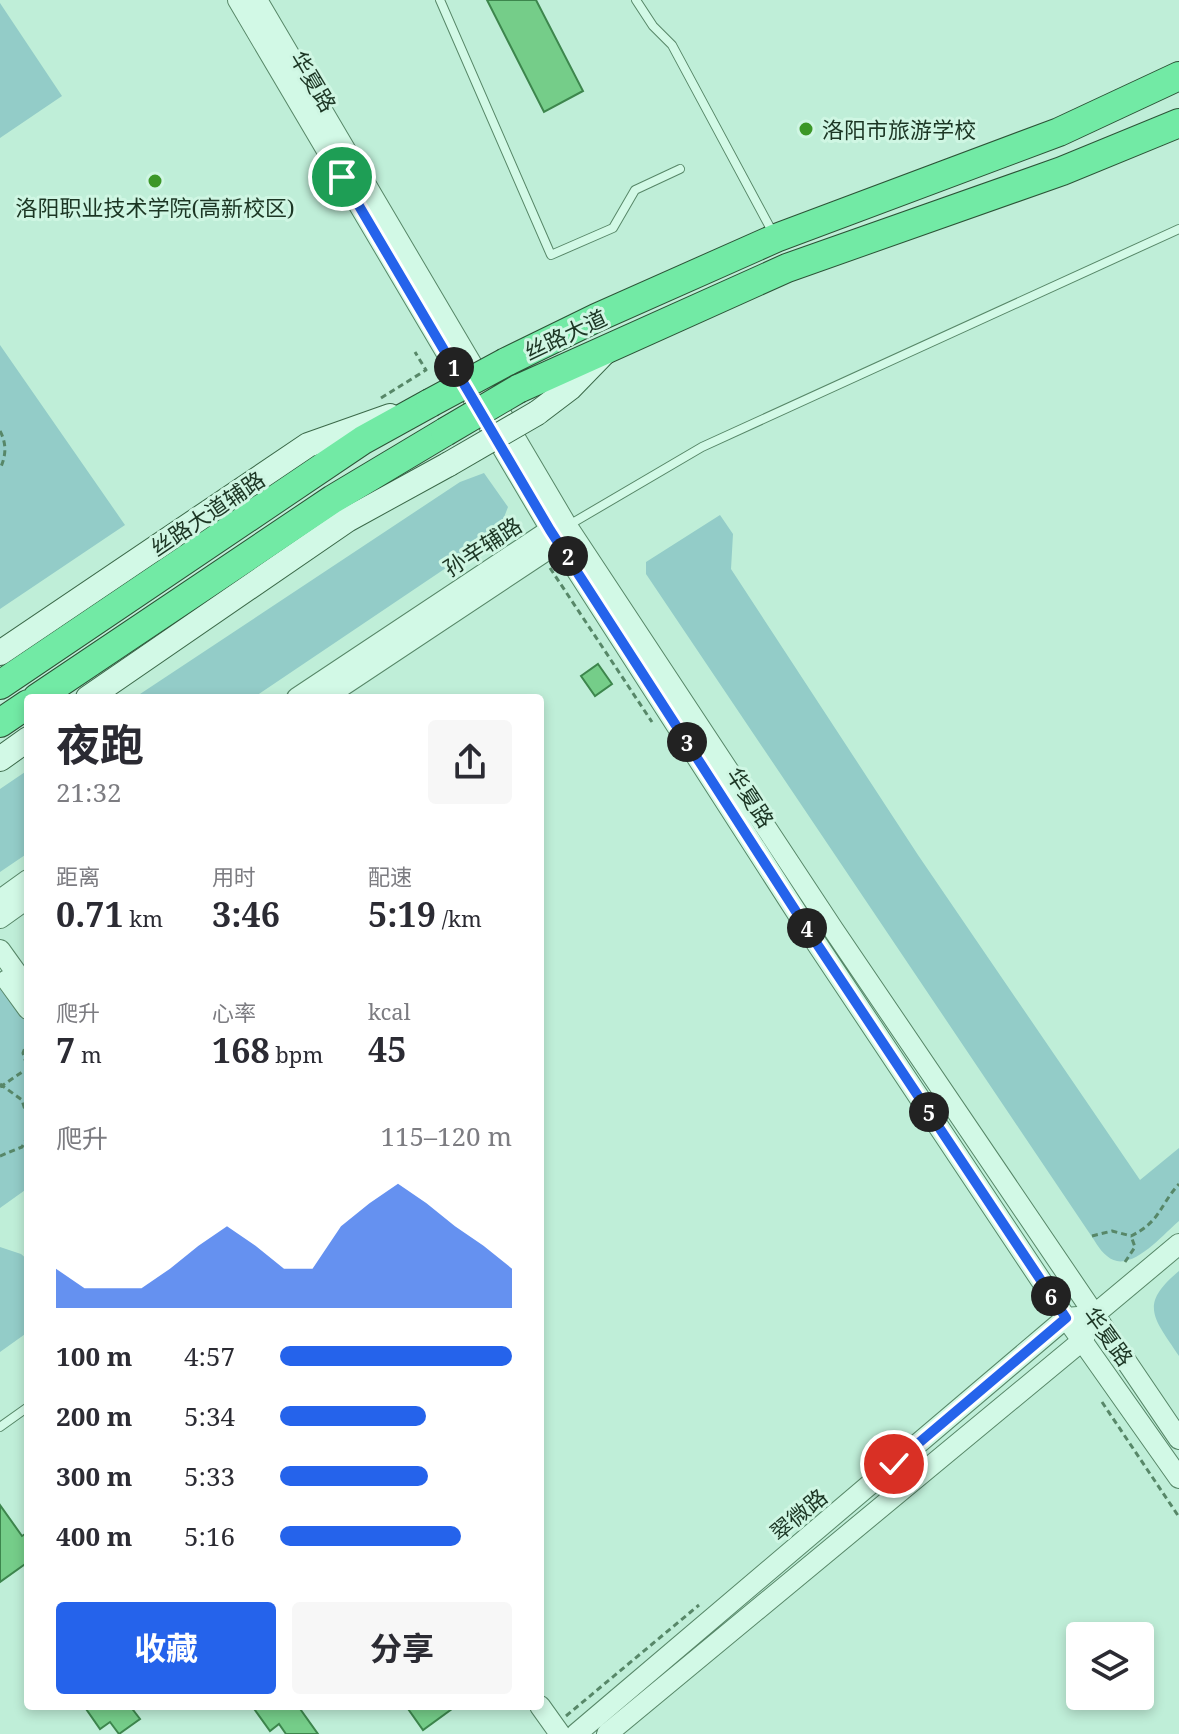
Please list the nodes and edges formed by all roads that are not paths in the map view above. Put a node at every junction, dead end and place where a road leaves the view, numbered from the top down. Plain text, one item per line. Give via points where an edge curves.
1 (238, 0) edge
2 (257, 0) edge
3 (440, 0) edge
4 (636, 0) edge
5 (1179, 76) edge
6 (1179, 123) edge
7 (680, 169) dead end
8 (1179, 229) edge
9 (776, 238) junction
10 (613, 344) junction
11 (430, 403) junction
12 (340, 509) junction
13 (559, 533) junction
14 (0, 653) edge
15 (0, 685) edge
16 (43, 694) edge
17 (93, 694) edge
18 (303, 694) edge
19 (330, 694) edge
20 (24, 707) edge
21 (0, 723) edge
22 (24, 742) edge
23 (0, 759) edge
24 (24, 883) edge
25 (0, 900) edge
26 (24, 901) edge
27 (0, 918) edge
28 (0, 950) edge
29 (0, 970) edge
30 (24, 983) edge
31 (24, 1003) edge
32 (1179, 1244) edge
33 (1094, 1315) junction
34 (1066, 1318) junction
35 (1083, 1340) junction
36 (24, 1410) edge
37 (0, 1427) edge
38 (1179, 1439) edge
39 (1179, 1478) edge
40 (530, 1710) edge
41 (543, 1710) edge
42 (547, 1734) edge
43 (560, 1734) edge
44 (576, 1734) edge
45 (607, 1734) edge

1 - 13 street, 华夏路
2 - 13 street, 华夏路
3 - 7 lane via 551,255 613,228 635,190
4 - 9 lane via 672,45
5 - 9 highway, 丝路大道 via 1059,132
6 - 10 highway, 丝路大道 via 1062,171 787,268
8 - 13 lane via 702,447
9 - 11 highway, 丝路大道, bridge via 596,318
10 - 12 highway, 丝路大道, bridge via 518,389 445,432
10 - 12 main road, bridge via 537,413 449,464
11 - 14 main road, 丝路大道辅路 via 308,445
11 - 15 highway, 丝路大道 via 363,440
12 - 16 highway, 丝路大道
12 - 17 main road
13 - 18 street, 孙辛辅路
13 - 19 street, 孙辛辅路
13 - 33 street, 华夏路
13 - 34 street, 华夏路 via 815,941
20 - 21 highway
22 - 23 main road
24 - 25 street
26 - 27 street
28 - 30 street
29 - 31 street
32 - 33 street
33 - 34 street
33 - 35 street
33 - 38 street, 华夏路
34 - 35 street, 华夏路
34 - 44 street, 翠微路
35 - 39 street, 华夏路
35 - 45 street
36 - 37 lane
40 - 42 street
41 - 43 street

